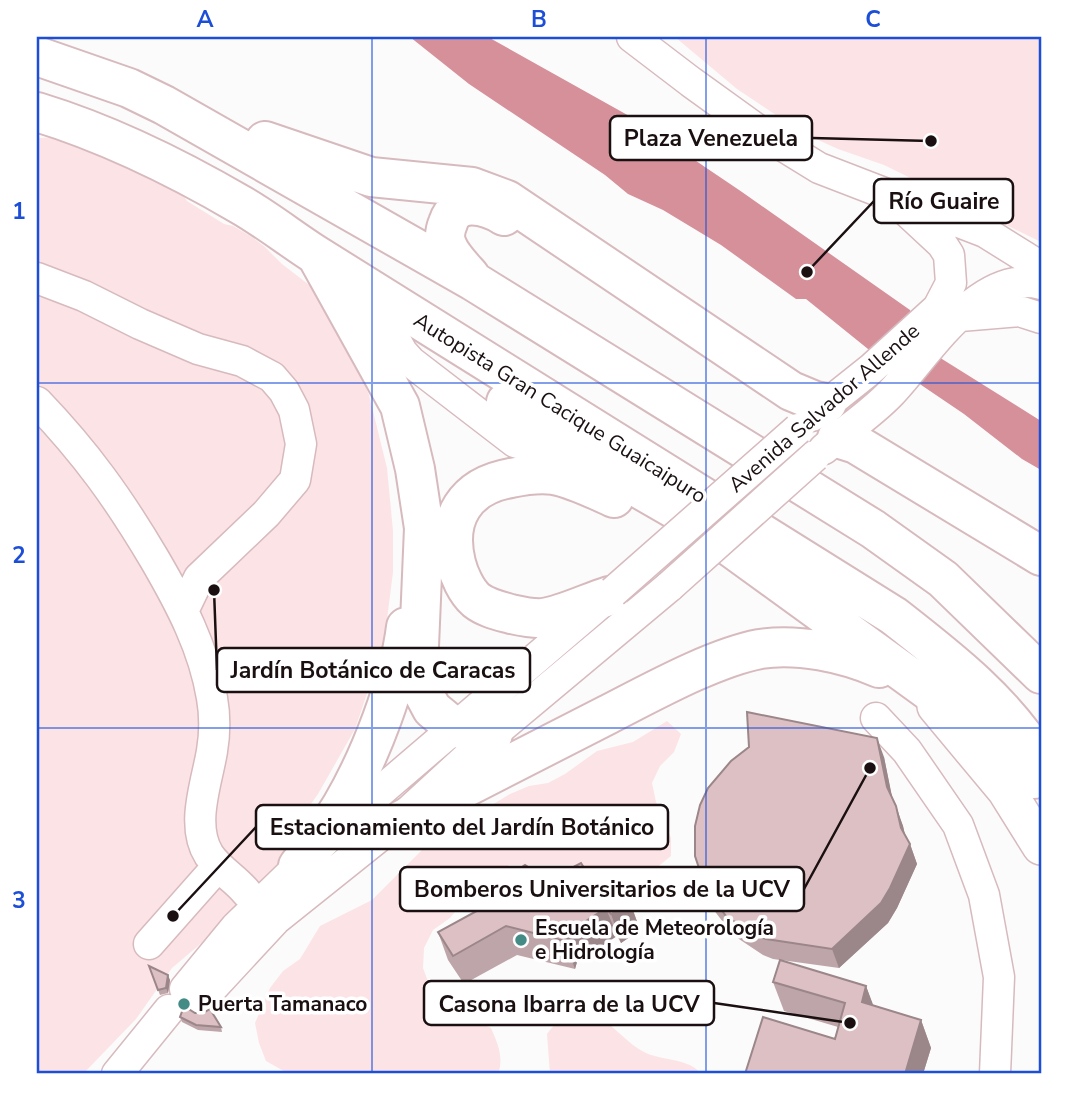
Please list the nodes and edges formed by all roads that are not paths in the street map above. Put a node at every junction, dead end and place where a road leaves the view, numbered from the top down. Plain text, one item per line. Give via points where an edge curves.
1 (632, 37) edge
2 (37, 55) edge
3 (164, 105) junction
4 (37, 112) edge
5 (883, 191) junction
6 (1003, 242) junction
7 (316, 255) junction
8 (1041, 255) edge
9 (1041, 267) edge
10 (37, 278) edge
11 (473, 281) junction
12 (1041, 284) edge
13 (949, 312) junction
14 (1041, 318) edge
15 (370, 351) junction
16 (37, 402) edge
17 (815, 431) junction
18 (692, 519) junction
19 (1041, 556) edge
20 (943, 579) junction
21 (611, 594) junction
22 (183, 611) junction
23 (1041, 641) edge
24 (1041, 674) edge
25 (920, 686) junction
26 (876, 718) dead end
27 (455, 728) junction
28 (493, 734) junction
29 (1041, 762) edge
30 (1041, 786) edge
31 (396, 823) junction
32 (1041, 846) edge
33 (218, 866) junction
34 (298, 866) junction
35 (261, 905) junction
36 (149, 944) dead end
37 (191, 998) junction
38 (117, 1074) edge
39 (139, 1074) edge
40 (995, 1074) edge

1 - 5 street via 759,131 819,168
2 - 3 highway
3 - 11 highway
3 - 17 highway via 371,177 472,187 507,200 791,391 815,401
4 - 7 highway, Autopista Gran Cacique Guaicaipuro via 141,151 243,206
5 - 6 street
5 - 13 street, Avenida Salvador Allende via 943,244 949,255
6 - 8 street
6 - 9 street
7 - 15 highway
7 - 18 highway via 380,312 579,454
7 - 29 highway, Autopista Gran Cacique Guaicaipuro via 894,617 987,695 1017,725
10 - 22 street via 198,349 242,361 272,377 294,410 301,444 295,480 199,578
11 - 17 highway via 445,237 451,215 473,205 505,216
11 - 20 highway via 873,529
12 - 13 street via 1016,281
13 - 14 street via 1019,311
13 - 17 street, Avenida Salvador Allende via 871,369
13 - 17 street, Avenida Salvador Allende via 889,395
15 - 27 highway via 400,406 424,528 420,677 432,709
15 - 34 highway via 389,409 411,527 405,634 391,688 357,775 342,805
16 - 22 street via 116,496
17 - 19 highway via 856,444
17 - 21 street, Avenida Salvador Allende, bridge
17 - 28 street, Avenida Salvador Allende, bridge via 670,586
18 - 21 highway via 631,507 578,481 551,474 505,479 479,490 462,505 451,544 465,586 477,600 494,609 543,618
18 - 25 highway
20 - 23 highway
20 - 24 highway
21 - 27 street, Avenida Salvador Allende
22 - 33 street via 212,698 214,733 201,819 207,851
25 - 30 highway via 970,720
25 - 31 highway via 863,661 798,648 731,656
25 - 32 main road via 1006,790
26 - 40 street via 907,751 958,825 984,895 999,977
27 - 28 highway
27 - 34 street, Avenida Salvador Allende
28 - 31 street, Avenida Salvador Allende
31 - 35 street, Avenida Salvador Allende
33 - 35 street
33 - 36 street
34 - 35 street, Avenida Salvador Allende
35 - 37 street
37 - 38 street
37 - 39 street

